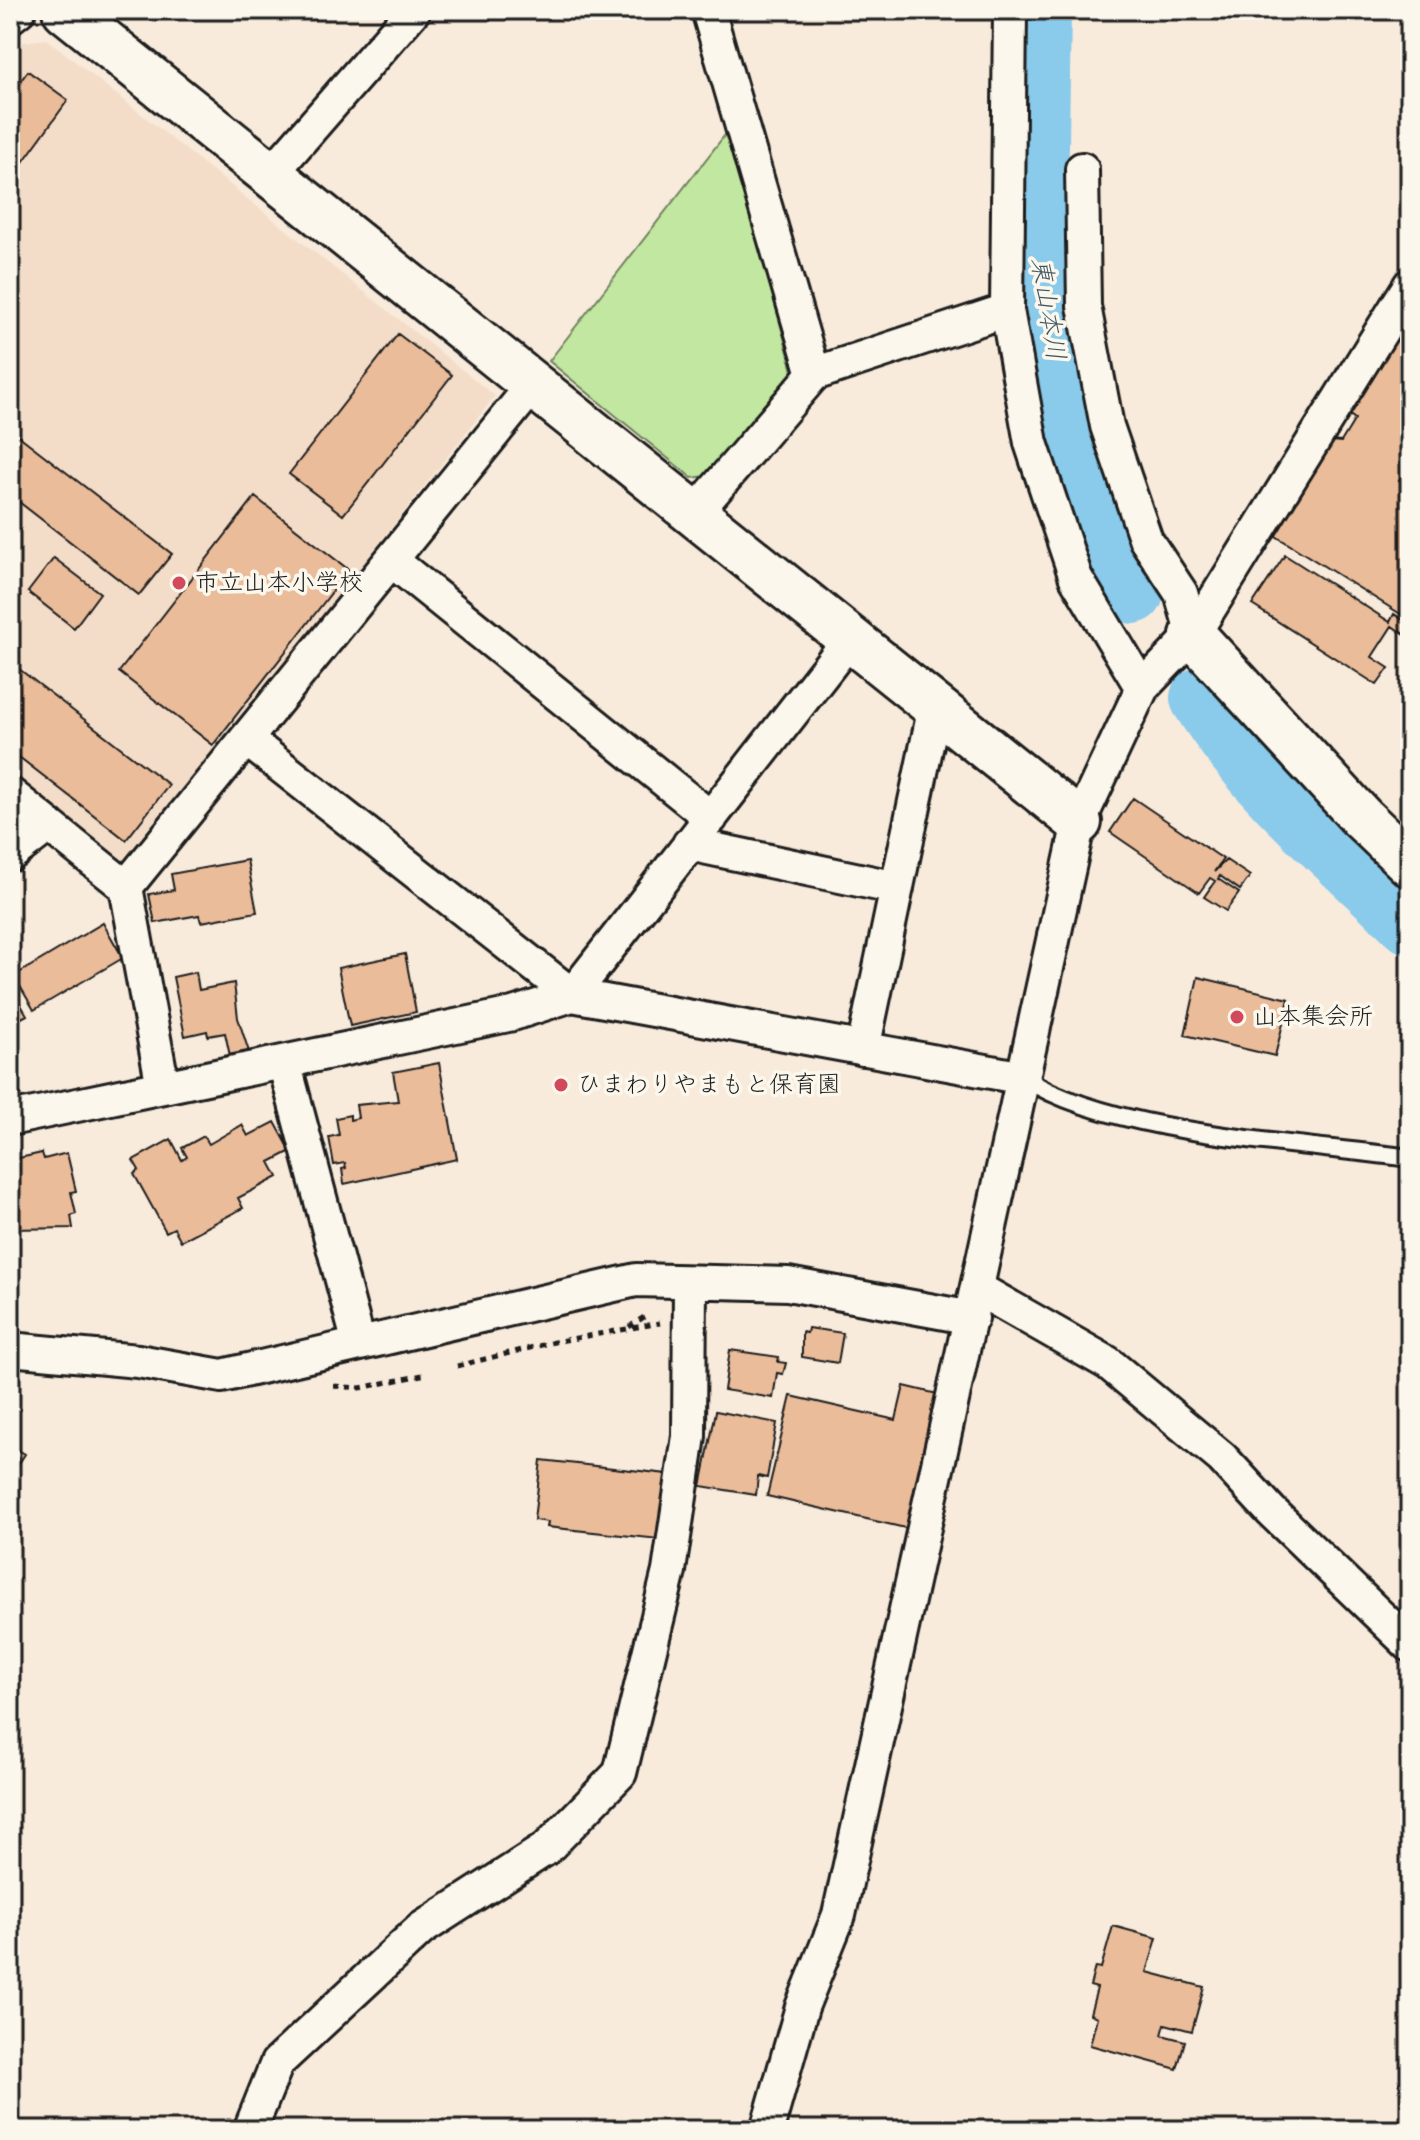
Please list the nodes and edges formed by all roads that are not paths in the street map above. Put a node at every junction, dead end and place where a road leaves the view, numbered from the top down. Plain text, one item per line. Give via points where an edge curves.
1 (19, 10) edge
2 (65, 10) edge
3 (414, 10) edge
4 (708, 10) edge
5 (1010, 10) edge
6 (10, 17) edge
7 (1082, 169) dead end
8 (271, 174) junction
9 (1410, 285) edge
10 (1007, 310) junction
11 (814, 374) junction
12 (533, 385) junction
13 (696, 512) junction
14 (391, 560) junction
15 (1193, 635) junction
16 (850, 639) junction
17 (1142, 688) junction
18 (935, 706) junction
19 (246, 739) junction
20 (10, 794) edge
21 (711, 818) junction
22 (1079, 822) junction
23 (49, 825) junction
24 (689, 844) junction
25 (10, 855) edge
26 (1410, 864) edge
27 (126, 887) junction
28 (897, 888) junction
29 (572, 995) junction
30 (863, 1049) junction
31 (284, 1062) junction
32 (1024, 1078) junction
33 (163, 1087) junction
34 (10, 1119) edge
35 (1410, 1158) edge
36 (690, 1282) junction
37 (975, 1303) junction
38 (359, 1344) junction
39 (10, 1349) edge
40 (1410, 1645) edge
41 (250, 2130) edge
42 (767, 2130) edge

1 - 6 street
2 - 8 street
3 - 8 street
4 - 11 street
5 - 10 street
7 - 15 street via 1084,306 1107,426 1146,540 1181,593
8 - 12 street
9 - 15 street
10 - 11 street
10 - 17 street via 1031,443 1076,578
11 - 13 street
12 - 13 street
12 - 14 street
13 - 16 street
14 - 19 street
14 - 21 street
15 - 17 street
15 - 26 street
16 - 18 street
16 - 21 street
17 - 22 street
18 - 22 street
18 - 28 street
19 - 27 street
19 - 29 street
20 - 23 street
21 - 24 street
22 - 32 street
23 - 25 street
23 - 27 street
24 - 28 street
24 - 29 street
27 - 33 street
28 - 30 street
29 - 30 street
29 - 31 street via 513,1014
30 - 32 street
31 - 33 street
31 - 38 street
32 - 35 lane via 1052,1096 1183,1128
32 - 37 street
33 - 34 street
36 - 37 street via 788,1284
36 - 38 street via 636,1280
36 - 41 street via 689,1436 669,1571 620,1773 547,1848 421,1929 277,2063
37 - 40 street via 1119,1373 1222,1458
37 - 42 street via 839,1915 802,2007
38 - 39 street via 222,1376 138,1361

